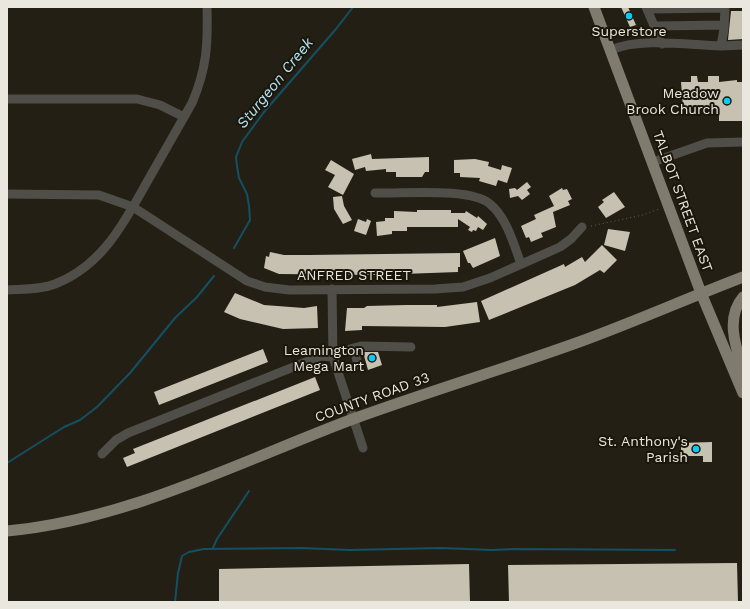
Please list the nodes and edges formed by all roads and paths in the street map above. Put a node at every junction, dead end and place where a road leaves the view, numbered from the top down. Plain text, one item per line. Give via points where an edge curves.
1 (207, 7) edge
2 (594, 7) edge
3 (647, 8) edge
4 (725, 8) edge
5 (724, 25) junction
6 (655, 26) junction
7 (662, 44) junction
8 (743, 45) edge
9 (721, 46) junction
10 (610, 50) junction
11 (7, 99) edge
12 (184, 117) junction
13 (743, 142) edge
14 (653, 162) junction
15 (375, 193) dead end
16 (7, 194) edge
17 (669, 205) junction
18 (133, 208) junction
19 (582, 227) joint
20 (521, 264) junction
21 (743, 277) edge
22 (332, 289) junction
23 (7, 290) edge
24 (701, 293) junction
25 (743, 297) edge
26 (411, 347) dead end
27 (333, 357) junction
28 (358, 364) dead end
29 (743, 370) edge
30 (743, 393) edge
31 (353, 419) junction
32 (363, 448) dead end
33 (102, 454) dead end
34 (7, 531) edge

1 - 12 street via 204,71
2 - 10 main road, TALBOT STREET EAST
3 - 4 street
3 - 6 street
4 - 5 street
5 - 6 street
5 - 9 street
6 - 7 street
7 - 9 street
7 - 10 street via 628,45
8 - 9 street
10 - 14 main road, TALBOT STREET EAST
11 - 12 street via 137,99 160,105
12 - 18 street
13 - 14 street via 707,143
14 - 17 main road, TALBOT STREET EAST
15 - 20 street via 454,193 481,198 500,215
16 - 18 street, ANFRED STREET via 99,195
17 - 19 path via 643,216
17 - 24 main road, TALBOT STREET EAST
18 - 22 street, ANFRED STREET via 257,285 280,290
18 - 23 street via 111,242 85,268 55,285 38,289
19 - 20 street, ANFRED STREET via 566,243
20 - 22 street, ANFRED STREET via 484,281 459,287
21 - 24 main road, COUNTY ROAD 33
22 - 27 street
24 - 30 main road, TALBOT STREET EAST
24 - 31 main road, COUNTY ROAD 33 via 579,342
25 - 29 main road via 737,307 733,325
26 - 28 street via 352,348
27 - 31 street
27 - 33 street via 321,356 128,433 116,440
31 - 32 street
31 - 34 main road, COUNTY ROAD 33 via 123,507 67,521

